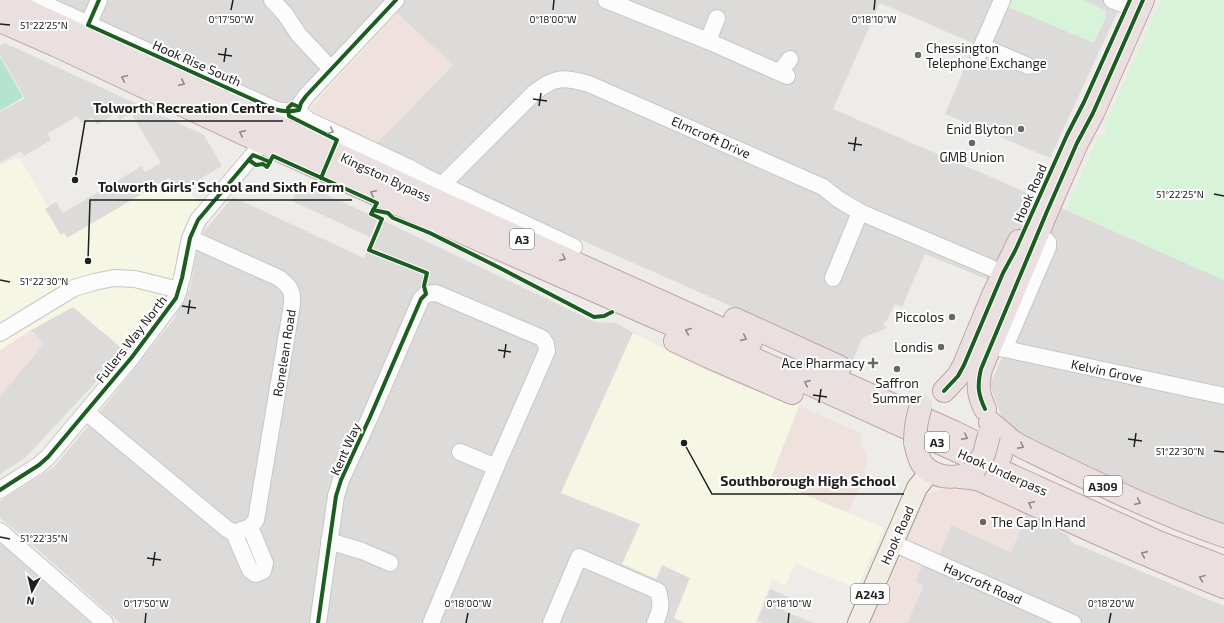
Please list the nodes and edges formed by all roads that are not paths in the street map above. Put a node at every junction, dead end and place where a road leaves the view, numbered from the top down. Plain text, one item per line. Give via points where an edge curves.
1 (3, 0) edge
2 (36, 0) edge
3 (99, 0) edge
4 (272, 0) edge
5 (396, 0) edge
6 (606, 0) edge
7 (1002, 0) edge
8 (1128, 2) edge
9 (624, 3) edge
10 (716, 18) dead end
11 (0, 21) edge
12 (88, 25) junction
13 (708, 41) junction
14 (790, 59) dead end
15 (1028, 66) dead end
16 (331, 69) junction
17 (299, 110) junction
18 (261, 142) junction
19 (362, 166) junction
20 (444, 186) junction
21 (408, 209) junction
22 (860, 212) junction
23 (1038, 233) junction
24 (190, 238) junction
25 (574, 246) junction
26 (1010, 277) junction
27 (833, 278) dead end
28 (179, 290) junction
29 (682, 311) joint
30 (661, 320) joint
31 (0, 333) edge
32 (997, 347) junction
33 (1224, 396) edge
34 (931, 398) junction
35 (86, 412) junction
36 (988, 422) junction
37 (916, 447) junction
38 (460, 452) dead end
39 (496, 467) junction
40 (930, 471) junction
41 (967, 473) junction
42 (0, 490) edge
43 (250, 527) junction
44 (0, 531) edge
45 (234, 534) junction
46 (1224, 536) edge
47 (329, 541) junction
48 (893, 543) junction
49 (1221, 561) edge
50 (390, 563) dead end
51 (1224, 587) edge
52 (105, 623) edge
53 (318, 623) edge
54 (431, 623) edge
55 (551, 623) edge
56 (655, 623) edge
57 (858, 623) edge
58 (1073, 623) edge

1 -> 19 highway, Kingston Bypass / A3
2 - 12 street, Hook Rise South
3 - 12 street
4 - 16 street via 299,35
5 - 16 street
6 - 9 street
7 - 15 street via 980,51
8 - 23 highway, Hook Road via 1093,113 1077,143
8 - 26 highway, Hook Road via 1008,265
9 - 13 street
10 - 13 street
18 -> 11 highway, Kingston Bypass / A3
12 - 17 street, Hook Rise South via 274,109 283,112
13 - 14 street via 783,74
16 - 17 street via 300,103
17 -> 20 street via 308,120
21 -> 18 highway, Kingston Bypass / A3
18 - 24 street, Fullers Way North via 254,155 198,220
19 - 25 highway
19 -> 29 highway, Kingston Bypass / A3
20 - 22 street, Elmcroft Drive via 447,180 535,92 560,79 589,84 823,187
20 - 25 street
21 - 30 highway, Kingston Bypass / A3
21 - 37 highway via 557,285 709,357
22 - 26 street, Elmcroft Drive
22 - 27 street
23 - 26 highway, Hook Road
23 - 32 street via 1048,242 1048,247
24 - 28 street, Fullers Way North
24 - 43 street, Ronelean Road via 279,278 290,287 293,295 256,520
25 - 34 highway via 895,391
26 - 32 highway
26 - 34 highway, Hook Road via 958,376
28 - 31 street via 135,279 114,278 94,282 74,288
28 - 35 street, Fullers Way North via 176,298 148,335
29 -> 49 highway, Hook Underpass / A3 via 952,431 1085,495 1159,527
49 -> 30 highway, Hook Underpass / A3 via 1137,532 739,352
32 - 33 street, Kelvin Grove
32 - 36 highway via 981,369 978,385
34 - 36 highway via 956,392 968,395 976,399
34 - 37 highway, bridge via 917,417
35 - 42 street, Fullers Way North via 48,457
35 - 45 street
36 - 41 highway, bridge via 984,454
36 -> 46 highway, A309 via 1024,448 1135,500
37 - 40 highway via 924,466
38 - 39 street
39 - 47 street, Kent Way via 547,351 546,344 542,338 436,293 426,294 421,298 341,480
39 - 54 street, Kent Way
40 - 41 highway via 950,477
40 - 48 main road, Hook Road / A243 via 917,488
51 -> 41 highway via 971,478
43 - 45 street
43 - 45 street via 265,563 263,571 256,574 250,570
44 - 52 street
47 - 50 street
47 - 53 street, Kent Way
48 - 57 main road, Hook Road / A243
48 - 58 street, Haycroft Road
55 - 56 street via 579,557 658,591 661,610

